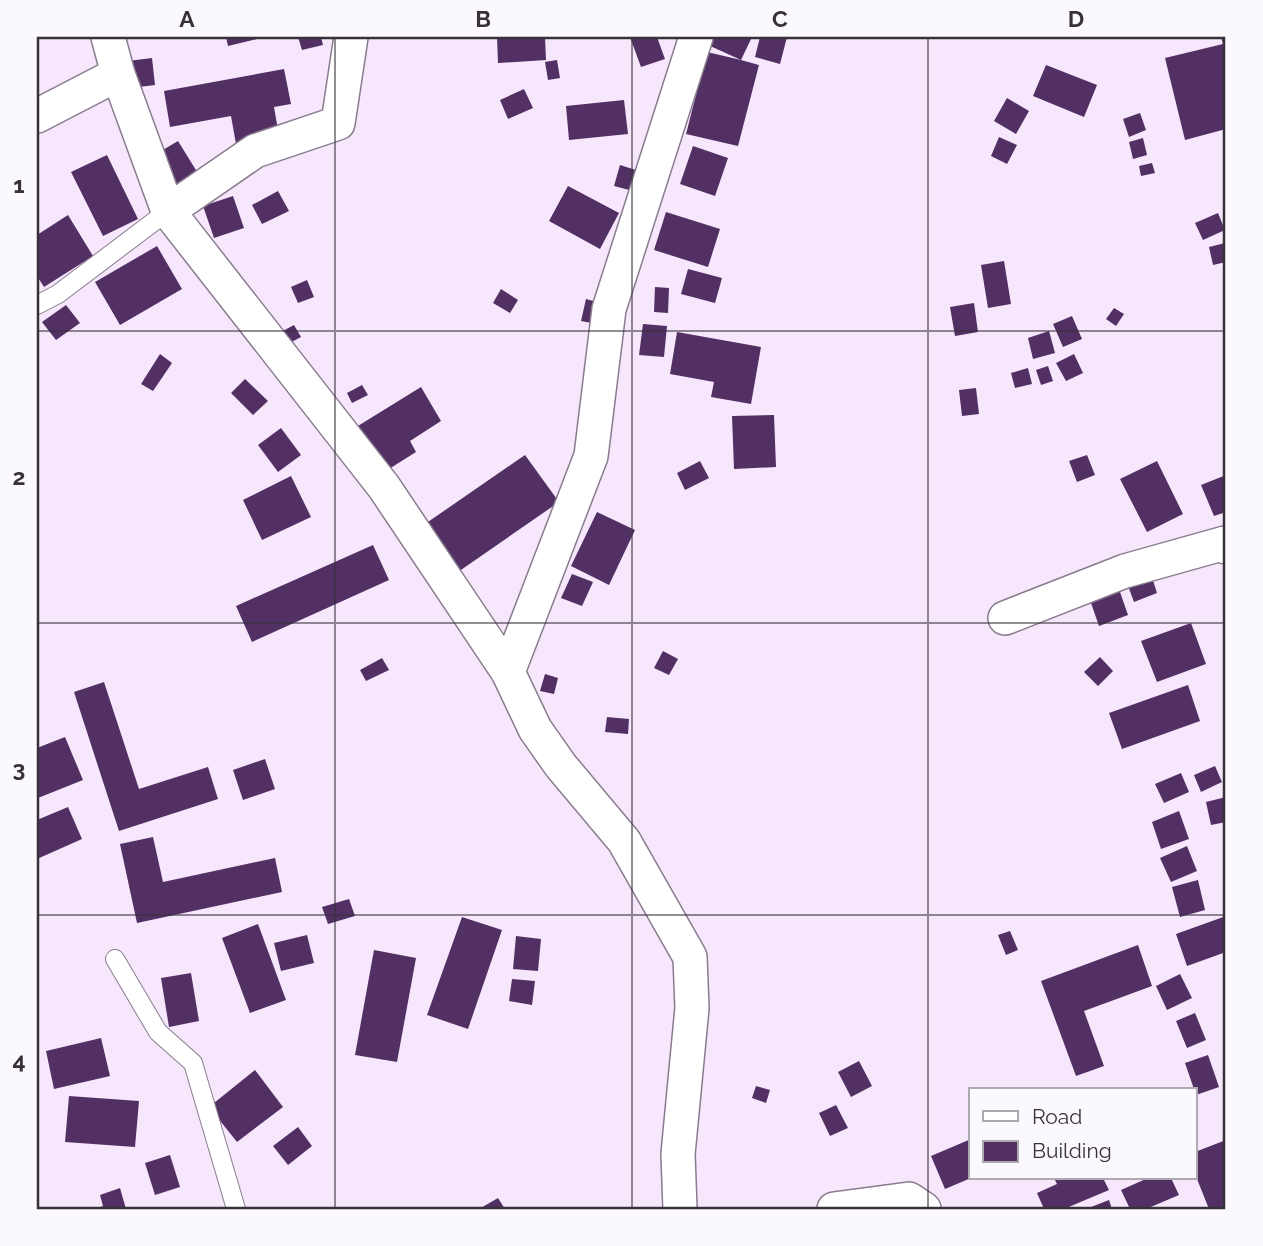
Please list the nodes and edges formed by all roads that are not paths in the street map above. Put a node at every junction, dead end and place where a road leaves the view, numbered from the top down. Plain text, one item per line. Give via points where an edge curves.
1 (108, 37) edge
2 (351, 37) edge
3 (696, 37) edge
4 (118, 74) junction
5 (37, 116) edge
6 (169, 211) junction
7 (37, 305) edge
8 (1226, 547) edge
9 (1005, 618) dead end
10 (508, 672) junction
11 (115, 959) dead end
12 (236, 1209) edge
13 (680, 1209) edge
14 (834, 1209) edge
15 (924, 1209) edge

1 - 4 street
2 - 6 street via 338,122 255,150
3 - 10 street via 609,309 591,456
4 - 5 street
4 - 6 street
6 - 7 lane
6 - 10 street via 384,487
8 - 9 street via 1225,543 1125,571
10 - 13 street via 535,729 624,841 690,957 692,1008 678,1154
11 - 12 lane via 158,1032 193,1063
14 - 15 street via 909,1199

